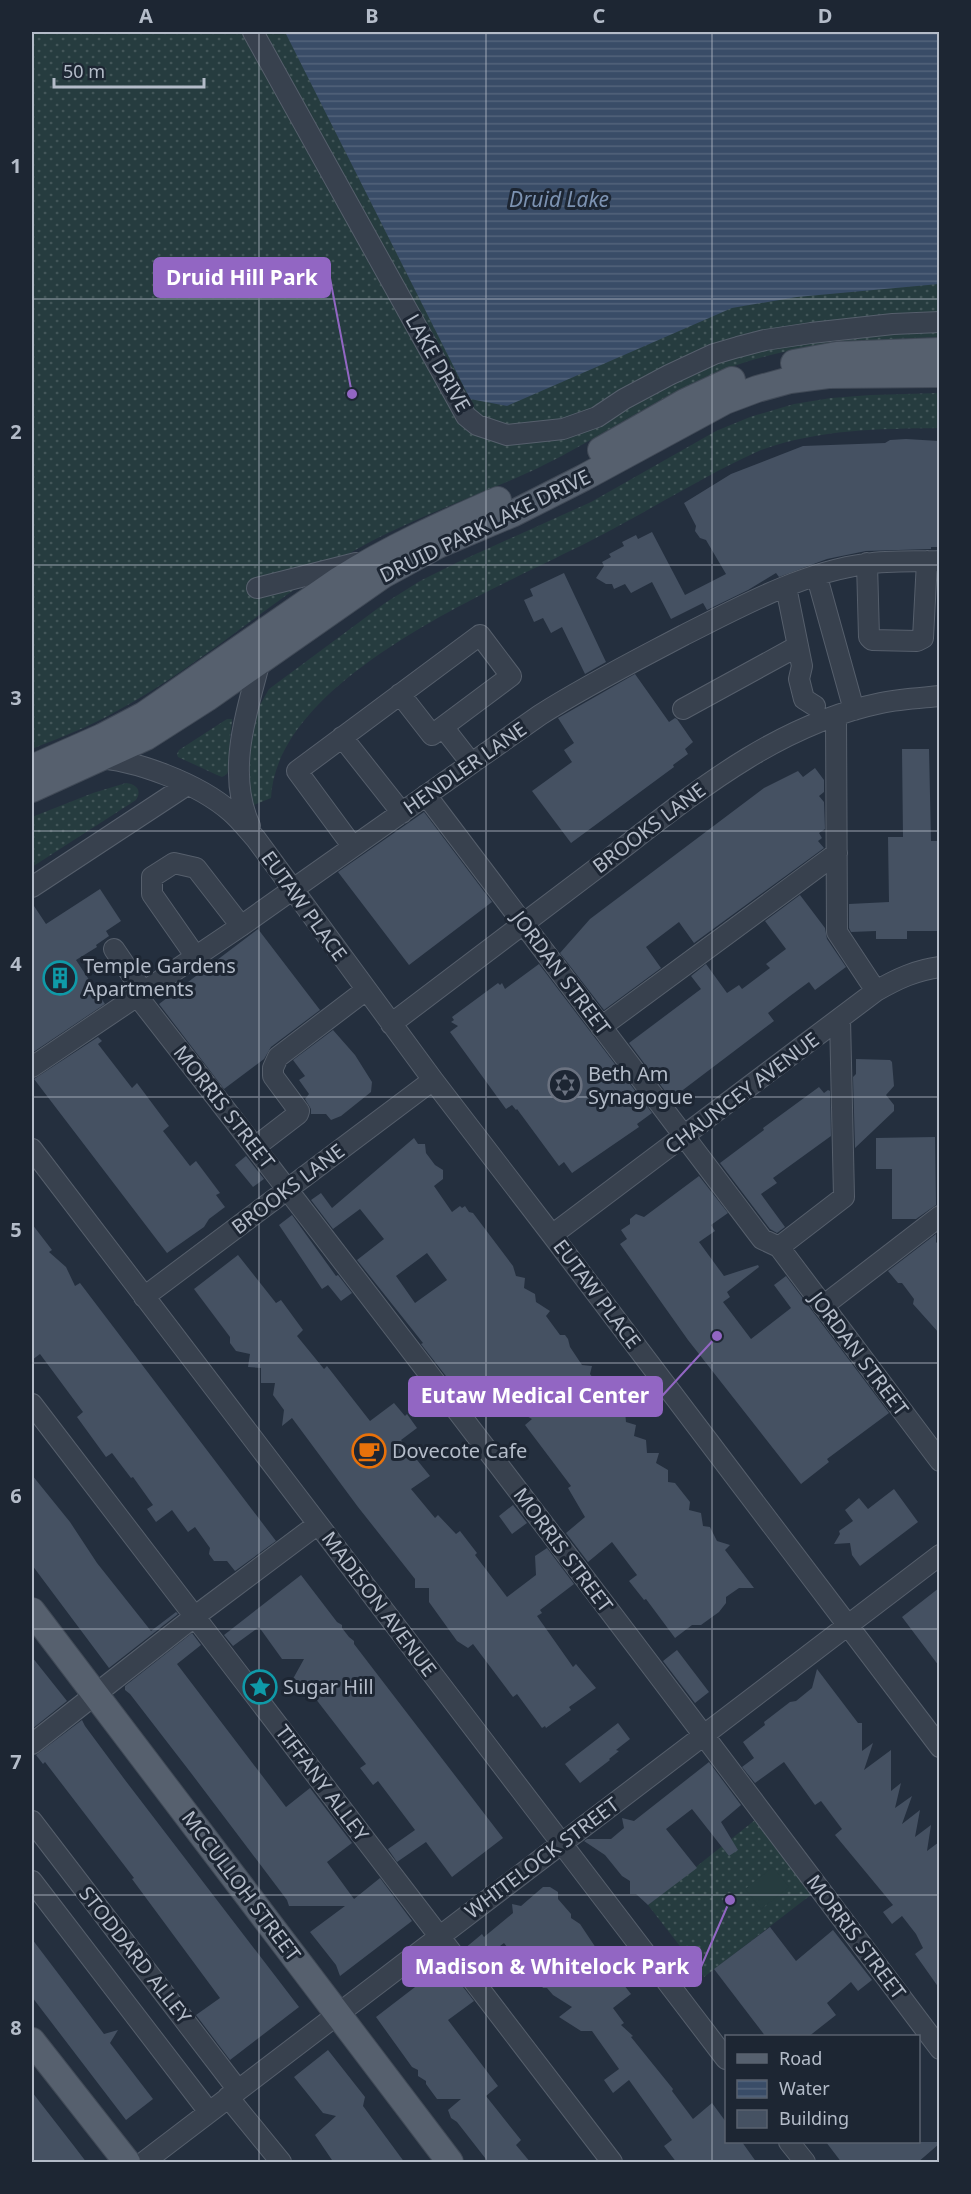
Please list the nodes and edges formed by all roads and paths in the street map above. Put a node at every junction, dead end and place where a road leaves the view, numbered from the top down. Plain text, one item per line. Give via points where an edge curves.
1 (253, 32) edge
2 (939, 322) edge
3 (939, 351) edge
4 (939, 374) edge
5 (370, 560) junction
6 (933, 561) edge
7 (867, 564) junction
8 (817, 577) junction
9 (786, 587) junction
10 (257, 588) dead end
11 (798, 646) junction
12 (260, 662) junction
13 (400, 694) junction
14 (939, 696) edge
15 (683, 709) dead end
16 (854, 710) junction
17 (824, 715) junction
18 (442, 727) junction
19 (342, 737) junction
20 (100, 758) junction
21 (471, 764) junction
22 (39, 765) edge
23 (187, 785) junction
24 (32, 789) edge
25 (426, 795) junction
26 (402, 813) junction
27 (256, 839) junction
28 (353, 847) junction
29 (837, 853) junction
30 (32, 887) edge
31 (293, 890) junction
32 (523, 923) junction
33 (241, 926) junction
34 (114, 949) dead end
35 (196, 957) junction
36 (939, 967) edge
37 (366, 990) junction
38 (876, 991) junction
39 (141, 995) junction
40 (840, 1018) junction
41 (391, 1024) junction
42 (602, 1027) junction
43 (32, 1067) edge
44 (433, 1080) junction
45 (684, 1137) junction
46 (255, 1147) junction
47 (32, 1149) edge
48 (288, 1189) junction
49 (939, 1216) edge
50 (552, 1235) junction
51 (779, 1247) junction
52 (144, 1297) junction
53 (823, 1306) junction
54 (32, 1404) edge
55 (939, 1461) edge
56 (318, 1524) junction
57 (939, 1555) edge
58 (32, 1611) edge
59 (194, 1617) junction
60 (847, 1626) junction
61 (95, 1695) junction
62 (704, 1735) junction
63 (32, 1744) edge
64 (939, 1747) edge
65 (33, 1826) edge
66 (561, 1844) junction
67 (32, 1881) edge
68 (439, 1936) junction
69 (339, 2013) junction
70 (32, 2041) edge
71 (939, 2049) edge
72 (725, 2059) edge
73 (233, 2093) junction
74 (209, 2112) junction
75 (790, 2143) edge
76 (127, 2163) edge
77 (144, 2163) edge
78 (281, 2163) edge
79 (450, 2163) edge
80 (612, 2163) edge
81 (806, 2163) edge

1 - 2 street, LAKE DRIVE via 466,416 477,425 507,435 563,429 597,417 669,375 738,347 811,333
3 - 5 main road, DRUID PARK LAKE DRIVE via 837,355 792,363 719,385 568,468
4 - 12 main road, DRUID PARK LAKE DRIVE via 828,375 779,383 725,401 514,513 438,545 383,574
5 - 10 street
5 - 22 main road, DRUID PARK LAKE DRIVE via 144,715
6 - 7 street, HENDLER LANE
6 - 7 street via 923,638 917,641 868,637
7 - 8 street, HENDLER LANE
8 - 9 street, HENDLER LANE
8 - 16 street
9 - 11 street
9 - 21 street, HENDLER LANE via 581,688
11 - 15 street
11 - 17 street via 804,699
12 - 20 main road, DRUID PARK LAKE DRIVE via 146,737
12 - 27 street, EUTAW PLACE via 238,766 243,810
13 - 18 street via 432,735
13 - 18 street via 480,635 511,676
13 - 19 street
14 - 16 street, BROOKS LANE
16 - 17 street, BROOKS LANE
17 - 29 street
17 - 32 street, BROOKS LANE via 721,774
18 - 21 street
19 - 26 street
19 - 28 street via 297,771
20 - 22 street, EUTAW PLACE
20 - 23 street, EUTAW PLACE via 156,771
20 - 24 main road, DRUID PARK LAKE DRIVE
21 - 25 street, HENDLER LANE
23 - 27 street, EUTAW PLACE via 231,812
23 - 30 street
25 - 26 street, HENDLER LANE
25 - 32 street, JORDAN STREET
26 - 28 street, HENDLER LANE
27 - 31 street, EUTAW PLACE
28 - 31 street, HENDLER LANE
29 - 38 street via 837,932
29 - 42 street
31 - 33 street, HENDLER LANE
31 - 37 street, EUTAW PLACE
32 - 41 street, BROOKS LANE
32 - 42 street, JORDAN STREET
33 - 35 street, HENDLER LANE
33 - 35 street via 196,868 174,863 152,877 152,894
34 - 39 street, MORRIS STREET
35 - 39 street, HENDLER LANE
36 - 38 street, CHAUNCEY AVENUE via 920,970
37 - 41 street, EUTAW PLACE
37 - 46 street via 278,1057 273,1076 299,1111
38 - 40 street, CHAUNCEY AVENUE
39 - 43 street, HENDLER LANE
39 - 46 street, MORRIS STREET
40 - 45 street, CHAUNCEY AVENUE
40 - 51 street via 844,1197
41 - 44 street, EUTAW PLACE
42 - 45 street, JORDAN STREET
44 - 48 street, BROOKS LANE
44 - 50 street, EUTAW PLACE
45 - 50 street, CHAUNCEY AVENUE
45 - 51 street, JORDAN STREET via 762,1239
46 - 48 street, MORRIS STREET
47 - 52 street, MADISON AVENUE
48 - 52 street, BROOKS LANE
48 - 62 street, MORRIS STREET
49 - 53 street
50 - 60 street, EUTAW PLACE
51 - 53 street, JORDAN STREET
52 - 56 street, MADISON AVENUE
53 - 55 street, JORDAN STREET
54 - 59 street, TIFFANY ALLEY
56 - 59 street
56 - 66 street, MADISON AVENUE
57 - 60 street, WHITELOCK STREET
58 - 61 main road, MCCULLOH STREET
59 - 61 street
59 - 68 street, TIFFANY ALLEY
60 - 62 street, WHITELOCK STREET
60 - 64 street, EUTAW PLACE
61 - 63 street
61 - 69 main road, MCCULLOH STREET
62 - 66 street, WHITELOCK STREET
62 - 71 street, MORRIS STREET
65 - 73 street, STODDARD ALLEY
66 - 68 street, WHITELOCK STREET
66 - 72 street, MADISON AVENUE
67 - 74 street
68 - 69 street, WHITELOCK STREET
68 - 80 street, TIFFANY ALLEY
69 - 73 street, WHITELOCK STREET
69 - 79 main road, MCCULLOH STREET
70 - 76 main road
73 - 74 street, WHITELOCK STREET
73 - 78 street, STODDARD ALLEY
74 - 77 street, WHITELOCK STREET
75 - 81 street

